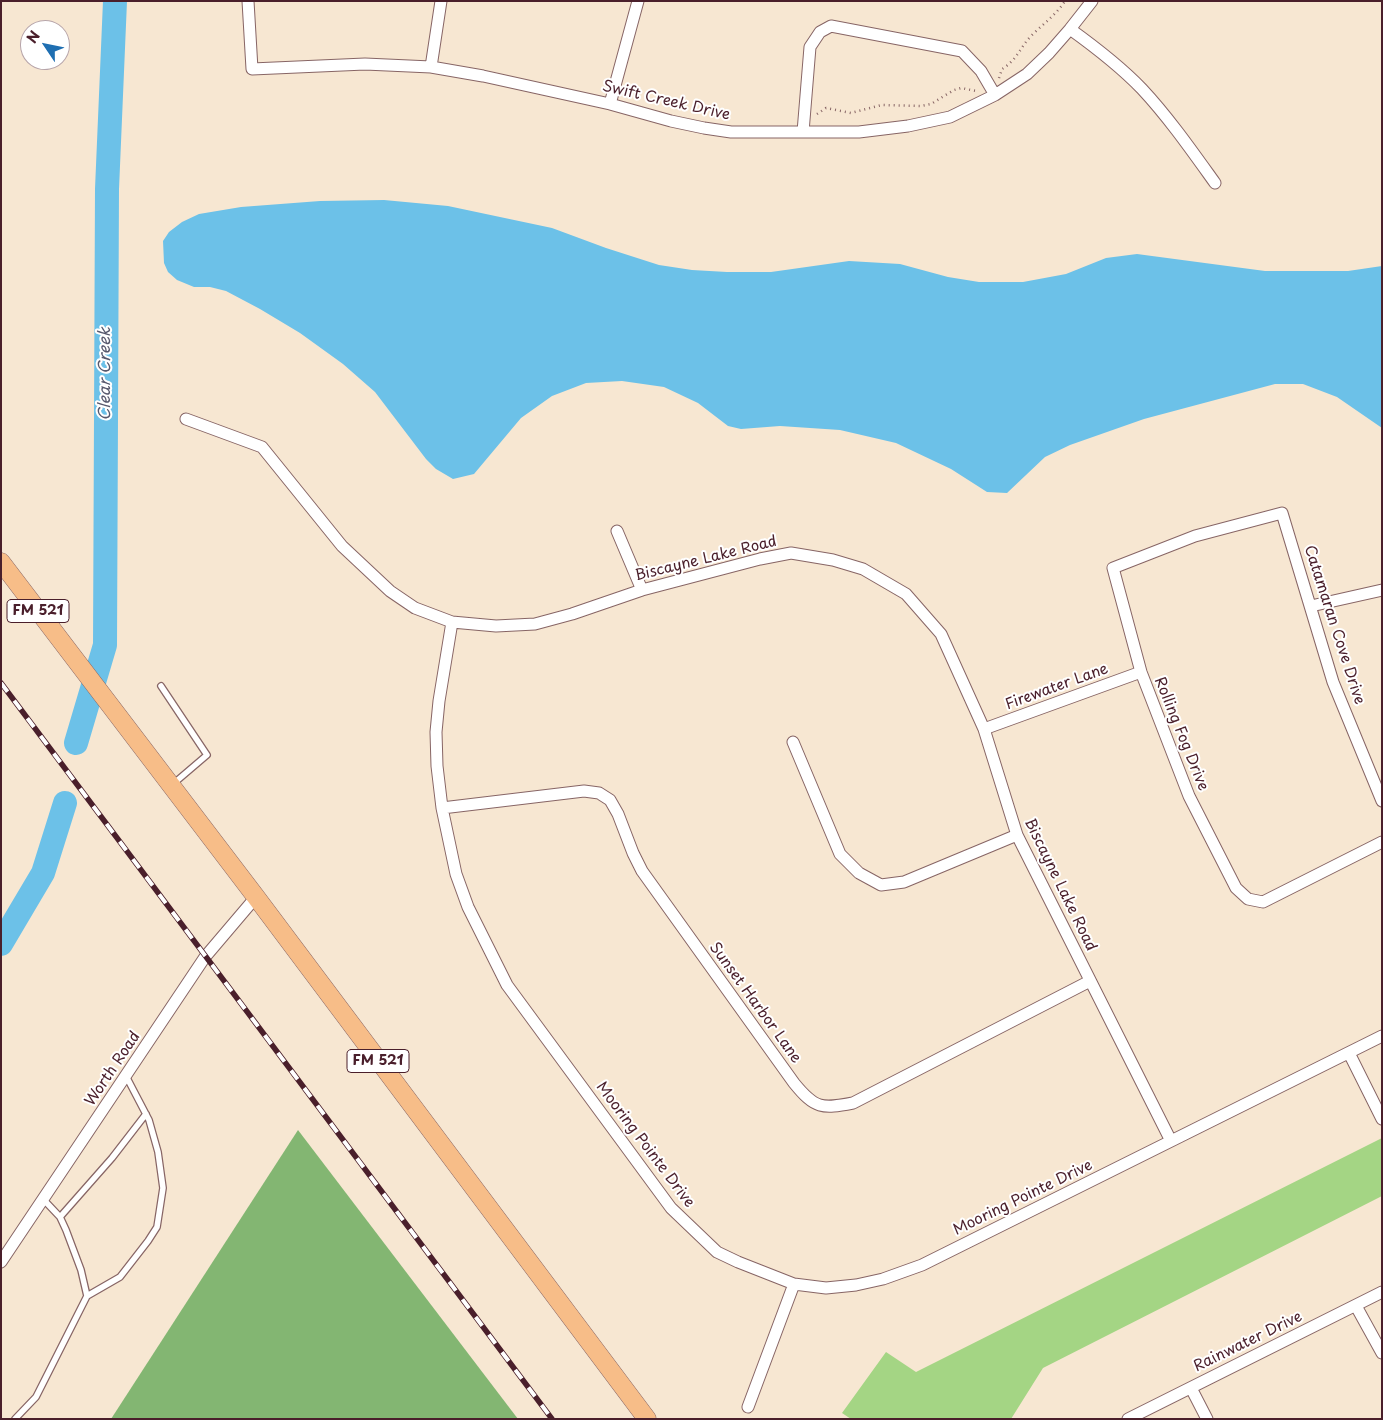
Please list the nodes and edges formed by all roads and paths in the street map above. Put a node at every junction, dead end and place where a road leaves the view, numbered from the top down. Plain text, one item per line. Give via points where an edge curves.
1 (248, 1) edge
2 (442, 1) edge
3 (638, 1) edge
4 (1065, 1) edge
5 (1092, 1) edge
6 (1070, 29) junction
7 (431, 67) junction
8 (995, 95) junction
9 (610, 104) junction
10 (803, 128) junction
11 (1215, 184) dead end
12 (186, 419) dead end
13 (1282, 513) joint
14 (617, 531) dead end
15 (1, 562) edge
16 (642, 590) junction
17 (1382, 590) edge
18 (1311, 606) junction
19 (452, 622) junction
20 (1141, 672) junction
21 (162, 686) dead end
22 (984, 729) junction
23 (793, 742) dead end
24 (171, 786) junction
25 (1382, 802) edge
26 (442, 808) junction
27 (1017, 835) junction
28 (1382, 842) edge
29 (256, 897) junction
30 (1090, 981) junction
31 (1382, 1036) edge
32 (1349, 1052) junction
33 (126, 1076) junction
34 (146, 1114) junction
35 (1382, 1119) edge
36 (1171, 1141) junction
37 (43, 1199) junction
38 (60, 1217) junction
39 (1, 1262) edge
40 (794, 1284) junction
41 (1382, 1292) edge
42 (87, 1296) junction
43 (1356, 1306) junction
44 (1382, 1353) edge
45 (1191, 1388) junction
46 (748, 1407) dead end
47 (15, 1419) edge
48 (646, 1419) edge
49 (1128, 1419) edge
50 (1207, 1419) edge

1 - 7 street, Swift Creek Drive via 252,69 365,64
2 - 7 street
3 - 9 street
4 - 8 path via 1015,59 1002,68
5 - 6 street, Swift Creek Drive
6 - 8 street, Swift Creek Drive via 1027,74
6 - 11 street via 1112,60 1140,87 1178,131
7 - 9 street, Swift Creek Drive
8 - 10 street, Swift Creek Drive via 950,117 908,126 859,132
8 - 10 path via 961,88 921,106 882,105 852,113 826,108
8 - 10 street via 981,71 962,51 831,26 820,32 810,47
9 - 10 street, Swift Creek Drive via 671,121 731,132
12 - 19 street, Biscayne Lake Road via 262,447 342,546 390,591 415,608
13 - 18 street, Catamaran Cove Drive
13 - 20 street, Rolling Fog Drive via 1195,536 1113,568
14 - 16 street
15 - 24 main road, FM 521
16 - 19 street, Biscayne Lake Road via 535,624 496,626
16 - 22 street, Biscayne Lake Road via 790,553 863,569 906,594 941,634
17 - 18 street
18 - 25 street, Catamaran Cove Drive via 1333,682
19 - 26 street, Mooring Pointe Drive via 436,732
20 - 22 street, Firewater Lane
20 - 28 street, Rolling Fog Drive via 1189,796 1236,888 1248,899 1263,902
21 - 24 lane via 207,755
22 - 27 street, Biscayne Lake Road
23 - 27 street via 840,854 859,873 881,885 904,882
24 - 29 main road, FM 521
26 - 30 street, Sunset Harbor Lane via 584,791 598,793 610,800 642,871 794,1083 806,1098 827,1108 853,1103
26 - 40 street, Mooring Pointe Drive via 456,874 468,908 507,985 671,1208 717,1252
27 - 30 street, Biscayne Lake Road
29 - 33 street, Worth Road via 205,957
29 - 48 main road, FM 521
30 - 36 street, Biscayne Lake Road
31 - 32 street, Mooring Pointe Drive
32 - 35 street
32 - 36 street, Mooring Pointe Drive
33 - 34 lane
33 - 37 street, Worth Road
34 - 38 lane
34 - 42 lane via 158,1152 163,1188 157,1227 120,1277
36 - 40 street, Mooring Pointe Drive via 922,1265 856,1285 826,1288
37 - 38 lane
37 - 39 street, Worth Road
38 - 42 lane via 81,1270
40 - 46 street
41 - 43 street, Rainwater Drive
42 - 47 lane via 36,1398
43 - 44 street
43 - 45 street, Rainwater Drive
45 - 49 street, Rainwater Drive
45 - 50 street

